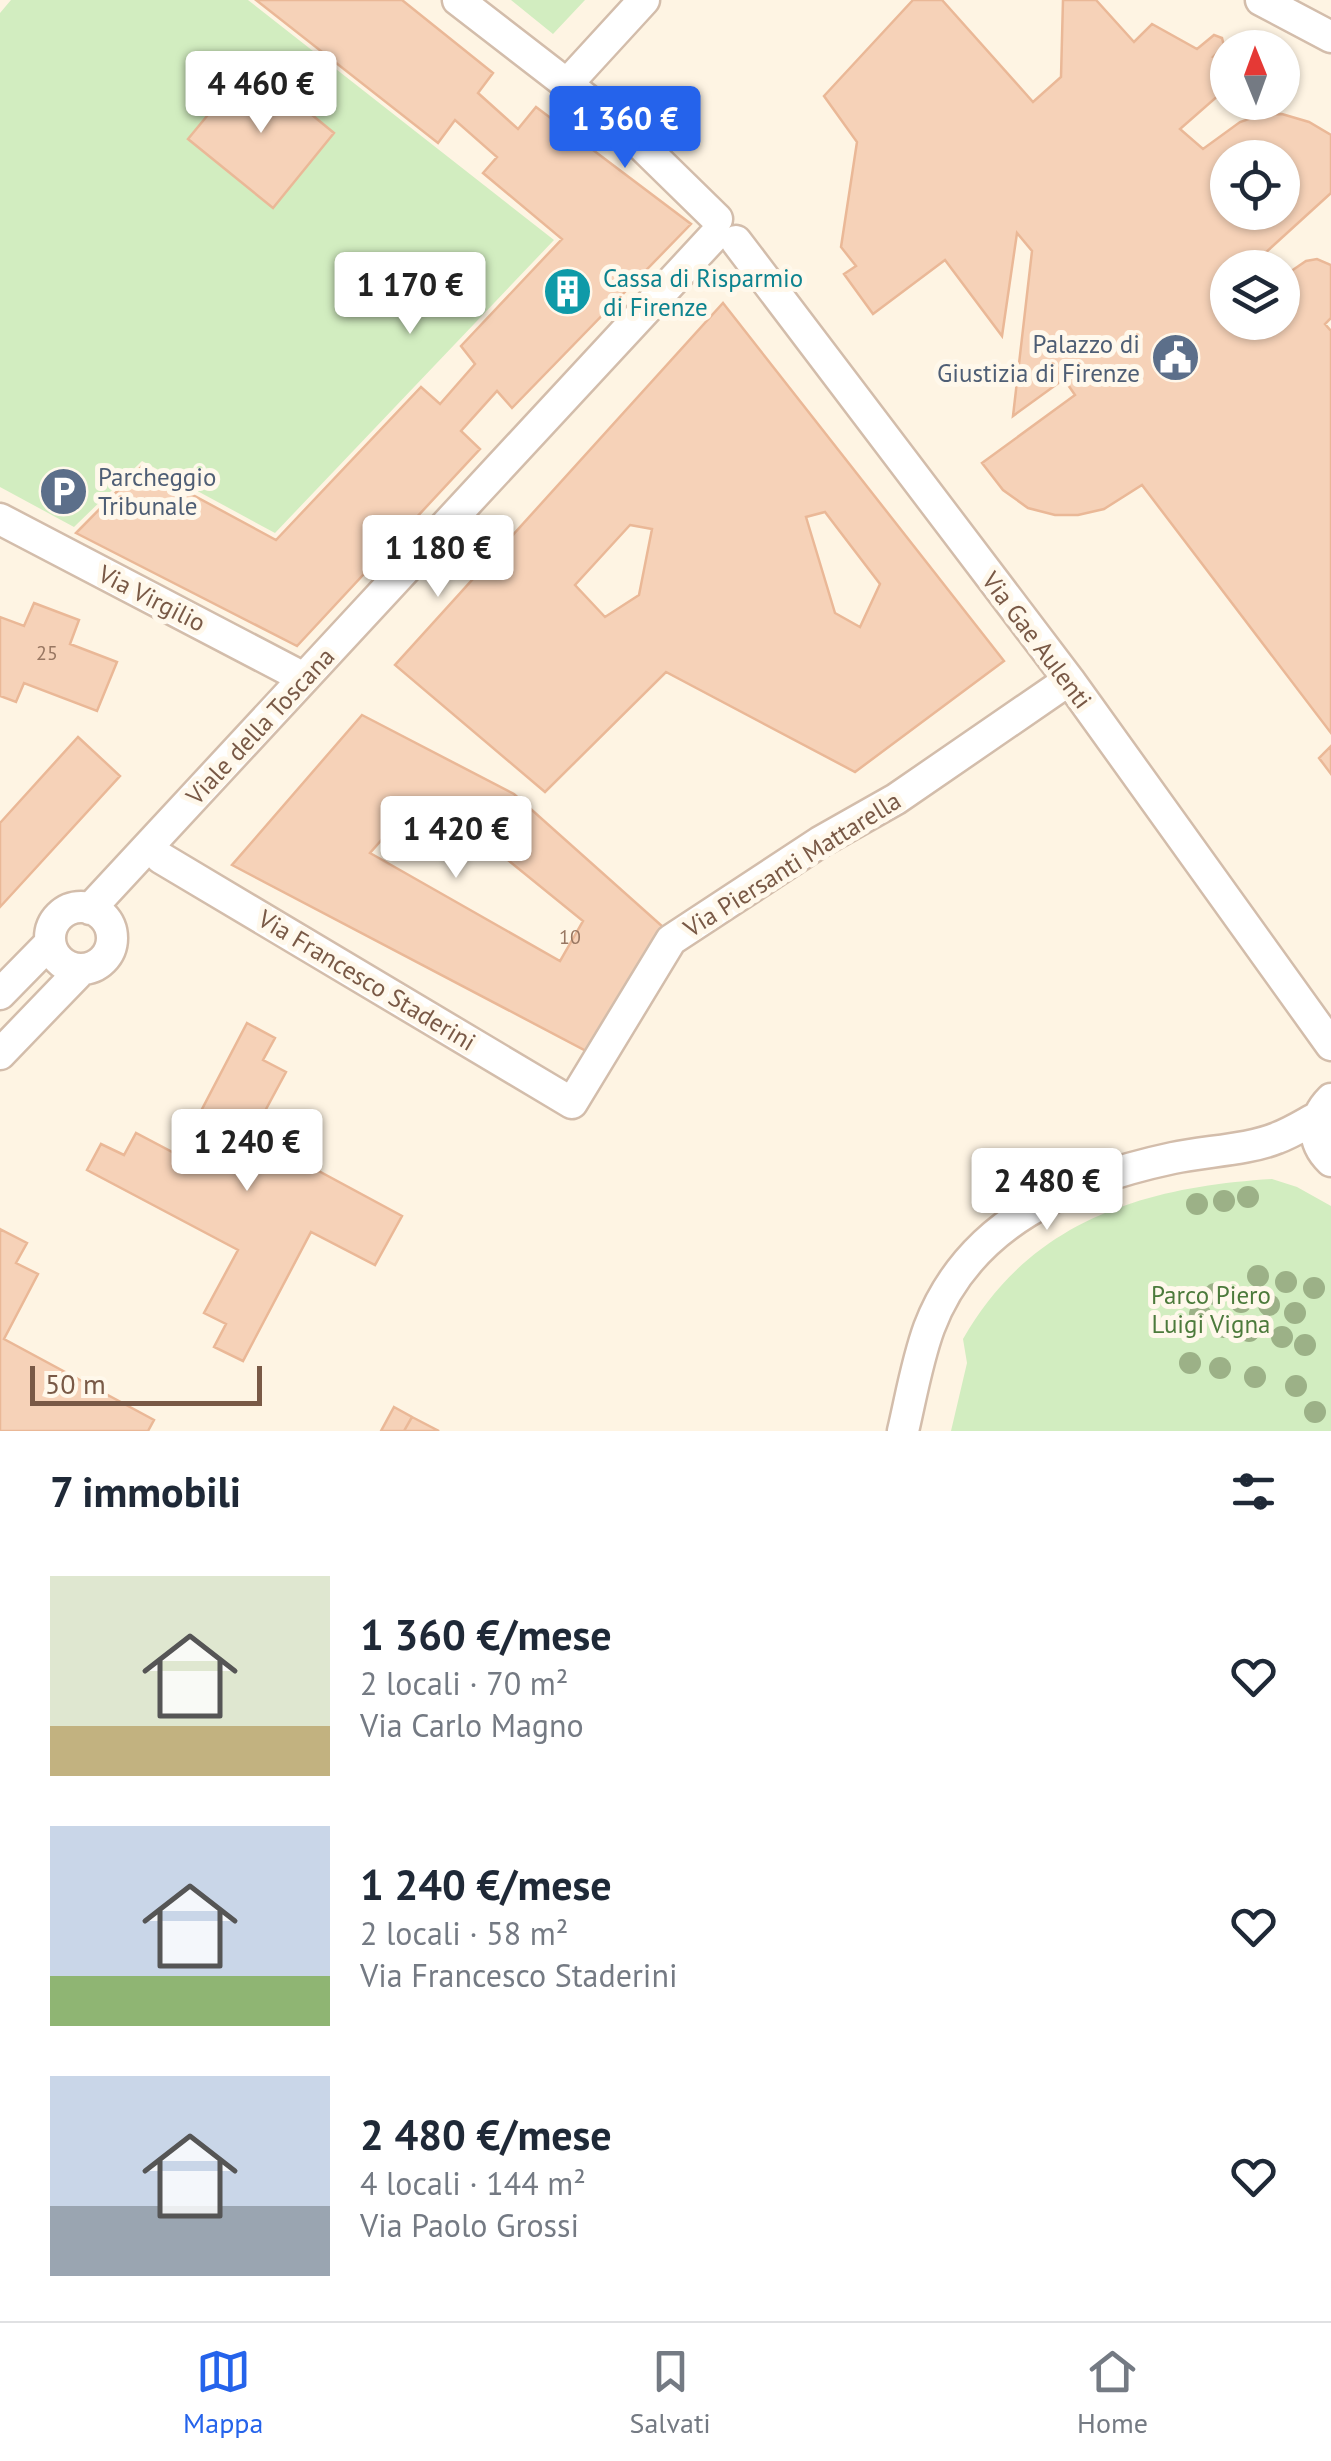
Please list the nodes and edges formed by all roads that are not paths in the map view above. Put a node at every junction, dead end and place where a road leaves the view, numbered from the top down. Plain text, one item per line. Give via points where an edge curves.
1 (458, 0) edge
2 (644, 0) edge
3 (1261, 0) edge
4 (1331, 36) edge
5 (567, 84) junction
6 (723, 234) junction
7 (0, 519) edge
8 (304, 678) junction
9 (1069, 680) junction
10 (160, 858) junction
11 (98, 914) junction
12 (50, 942) junction
13 (82, 969) junction
14 (0, 994) edge
15 (1331, 1044) edge
16 (0, 1054) edge
17 (572, 1103) joint
18 (1324, 1108) edge
19 (1275, 1140) junction
20 (1329, 1159) edge
21 (903, 1431) edge

1 - 5 street, Via Gae Aulenti
2 - 5 street
3 - 4 street
5 - 6 street, Via Gae Aulenti via 625,129
6 - 8 street, Viale della Toscana
6 - 9 street, Via Gae Aulenti
6 - 10 street, Viale della Toscana
7 - 8 street, Via Virgilio
8 - 11 street, Viale della Toscana
9 - 15 street, Via Gae Aulenti
9 - 17 street, Via Piersanti Mattarella via 671,940
10 - 11 street, Viale della Toscana
10 - 17 street, Via Francesco Staderini
11 - 12 street, Viale della Toscana via 80,908 61,914
11 - 13 street via 112,937 107,956
12 - 13 street via 58,959
12 - 14 street, Viale della Toscana
13 - 16 street
18 - 19 street
18 - 20 street via 1317,1139
19 - 20 street
19 - 21 street via 1095,1179 1033,1206 984,1241 930,1326

